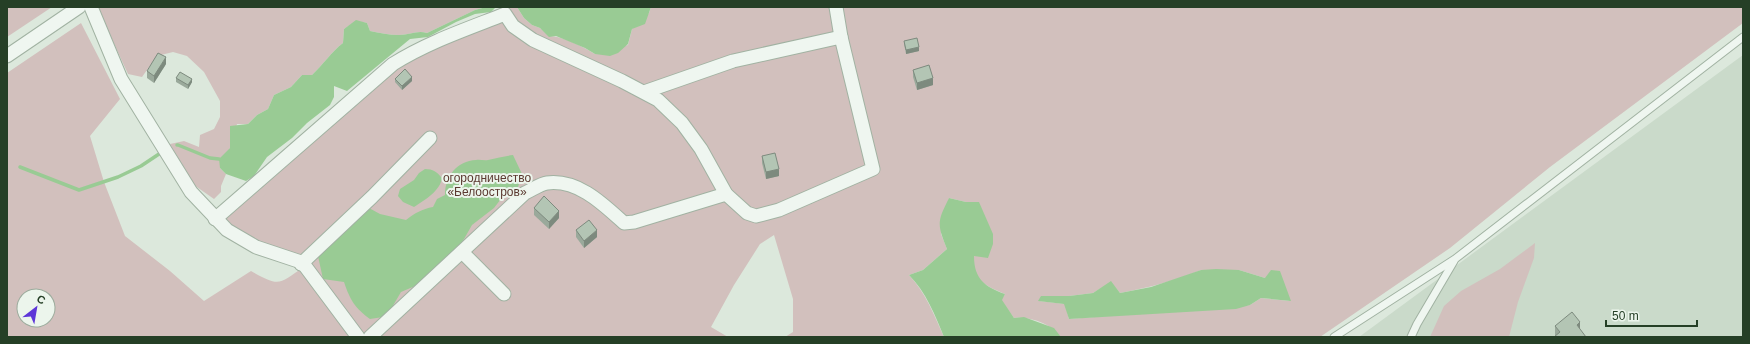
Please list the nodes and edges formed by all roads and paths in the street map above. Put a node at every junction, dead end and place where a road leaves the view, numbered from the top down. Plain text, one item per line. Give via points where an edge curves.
1 (79, 7) edge
2 (90, 7) edge
3 (836, 7) edge
4 (841, 37) junction
5 (1743, 37) edge
6 (7, 56) edge
7 (644, 92) junction
8 (430, 138) dead end
9 (726, 194) junction
10 (215, 219) junction
11 (462, 252) junction
12 (1455, 259) junction
13 (301, 264) junction
14 (504, 294) dead end
15 (358, 337) edge
16 (370, 337) edge
17 (1334, 337) edge
18 (1411, 337) edge

1 - 6 street
2 - 10 street via 121,79 192,192
3 - 4 street
4 - 7 street via 733,61
4 - 9 street via 873,169 779,210 756,216 746,213
5 - 12 lane
7 - 9 street via 658,100 682,123 701,149
7 - 10 street via 533,40 513,26 505,14 407,55 393,64
8 - 13 street
9 - 11 street via 624,223 586,192 571,184 547,183 525,194
10 - 13 street via 227,230 256,247
11 - 14 street
11 - 16 street
12 - 17 lane
12 - 18 lane
13 - 15 street via 306,267

